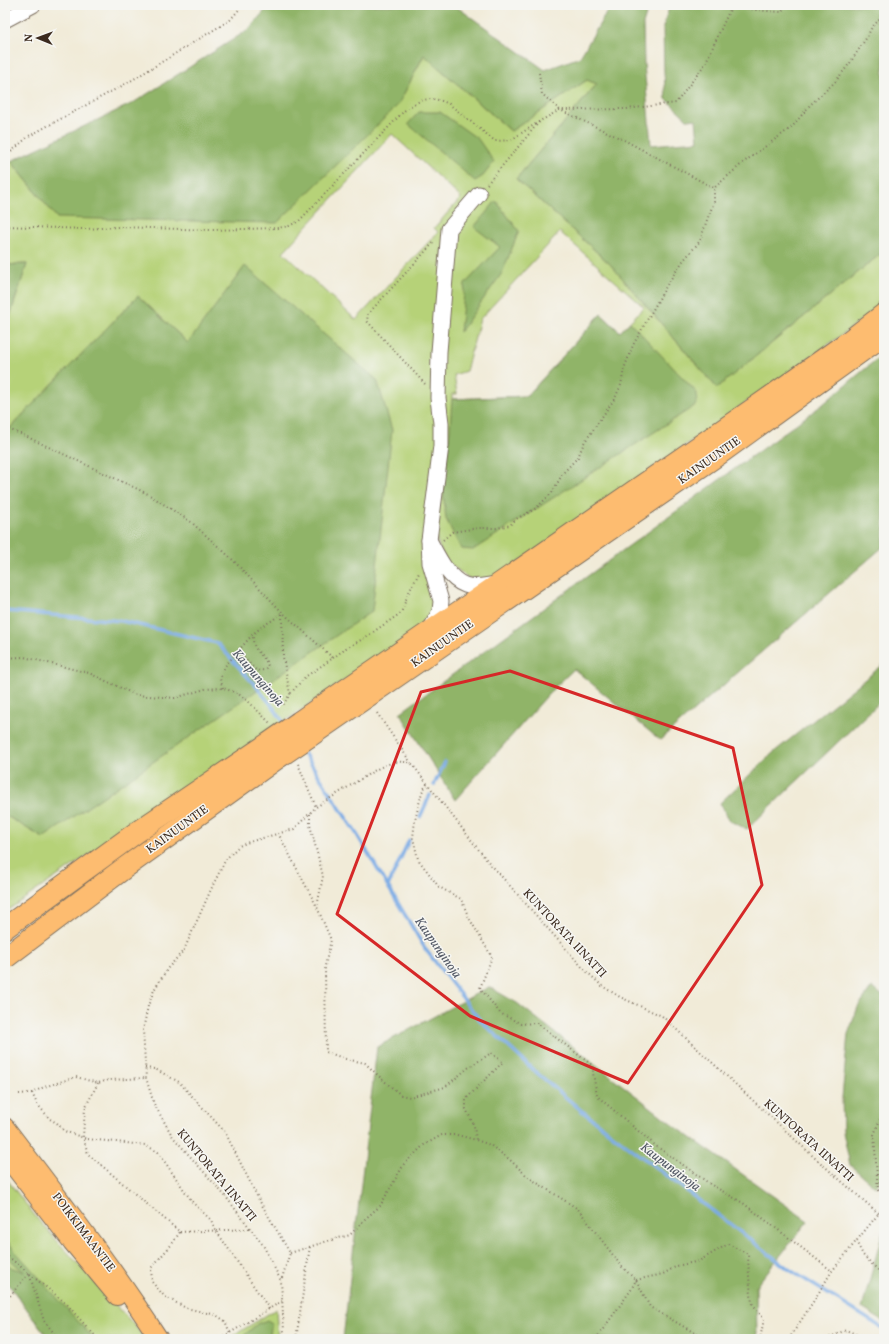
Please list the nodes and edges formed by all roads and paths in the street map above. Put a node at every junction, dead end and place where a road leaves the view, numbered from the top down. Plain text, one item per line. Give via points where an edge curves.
1 (33, 5) edge
2 (244, 5) edge
3 (732, 5) edge
4 (787, 5) edge
5 (884, 7) edge
6 (5, 20) edge
7 (539, 73) dead end
8 (560, 110) junction
9 (540, 121) junction
10 (5, 157) edge
11 (714, 188) junction
12 (479, 194) joint
13 (5, 226) edge
14 (449, 229) junction
15 (884, 314) edge
16 (884, 335) edge
17 (438, 398) junction
18 (5, 428) edge
19 (431, 547) junction
20 (499, 584) junction
21 (282, 612) junction
22 (253, 634) junction
23 (429, 634) junction
24 (238, 652) junction
25 (5, 658) edge
26 (333, 658) junction
27 (223, 688) junction
28 (290, 694) junction
29 (282, 707) dead end
30 (377, 713) dead end
31 (267, 720) dead end
32 (304, 729) junction
33 (274, 750) junction
34 (412, 764) junction
35 (427, 784) junction
36 (310, 812) junction
37 (278, 834) junction
38 (48, 896) junction
39 (317, 906) junction
40 (60, 916) junction
41 (5, 921) edge
42 (5, 928) edge
43 (5, 958) edge
44 (5, 969) edge
45 (145, 1068) junction
46 (146, 1078) junction
47 (98, 1083) junction
48 (32, 1093) junction
49 (20, 1094) dead end
50 (884, 1096) edge
51 (5, 1127) edge
52 (83, 1137) junction
53 (476, 1140) junction
54 (5, 1155) edge
55 (884, 1196) edge
56 (884, 1207) edge
57 (878, 1213) junction
58 (884, 1217) edge
59 (250, 1228) junction
60 (215, 1229) junction
61 (180, 1232) junction
62 (856, 1240) junction
63 (310, 1246) junction
64 (290, 1253) junction
65 (5, 1254) edge
66 (832, 1271) junction
67 (29, 1273) junction
68 (884, 1274) edge
69 (636, 1280) junction
70 (281, 1281) junction
71 (282, 1301) junction
72 (5, 1302) edge
73 (270, 1310) junction
74 (230, 1333) junction
75 (59, 1339) edge
76 (98, 1339) edge
77 (154, 1339) edge
78 (159, 1339) edge
79 (220, 1339) edge
80 (286, 1339) edge
81 (296, 1339) edge
82 (596, 1339) edge
83 (705, 1339) edge
84 (760, 1339) edge
85 (789, 1339) edge
86 (826, 1339) edge
87 (867, 1339) edge

1 - 6 street
2 - 10 path via 230,20 128,82 29,136
3 - 4 path via 780,12
3 - 8 path via 705,64 676,103 626,109
5 - 11 path via 867,37 835,82 810,105 792,127
7 - 8 path via 542,94
8 - 9 path
8 - 11 path via 624,140
9 - 12 path
9 - 13 path via 511,140 495,141 441,100 423,100 413,104 299,221 289,226 212,230
11 - 19 path via 714,202 700,241 668,283 633,345 615,398 552,493 535,509 510,525 452,532
12 - 14 street
14 - 17 street
14 - 17 path via 434,241 368,314 367,321
15 - 20 highway, KAINUUNTIE via 756,407
16 - 32 highway, KAINUUNTIE via 719,454
17 - 19 street via 441,446
18 - 21 path via 148,494 170,508 210,537
19 - 20 street via 444,567 465,585 475,587
19 - 23 street via 430,563 441,601 440,611
19 - 26 path via 401,613
20 - 23 highway, KAINUUNTIE
21 - 22 path
21 - 26 path
21 - 28 path via 283,657
22 - 24 path
22 - 24 path via 252,644 257,653 266,659 268,666 258,671
23 - 32 highway, KAINUUNTIE
24 - 27 path via 223,671 220,679
25 - 27 path via 24,658 89,673 136,695 175,698 205,689
26 - 28 path via 305,677
27 - 31 path via 238,693
28 - 29 path
30 - 34 path, KUNTORATA IINATTI
32 - 33 highway, KAINUUNTIE, bridge
33 - 38 highway, KAINUUNTIE via 137,832
33 - 40 highway, KAINUUNTIE
34 - 35 path, KUNTORATA IINATTI
34 - 36 path, KUNTORATA IINATTI via 404,761 386,764
35 - 57 path, KUNTORATA IINATTI via 486,859 583,968 602,986 620,997 662,1016
35 - 66 path via 422,792 415,820 413,838 418,859 439,887 461,898 469,918 492,957 480,988 500,1013 521,1024 537,1023 551,1033 593,1066 597,1096 656,1146 710,1184 743,1203
36 - 37 path, KUNTORATA IINATTI via 294,829
36 - 39 path via 310,825 323,876
37 - 39 path
37 - 45 path, KUNTORATA IINATTI via 239,846 226,859 184,950 168,968 152,995 143,1030
38 - 41 highway
38 - 42 highway, KAINUUNTIE
39 - 53 path via 331,940 325,966 326,1052 365,1063 401,1095 410,1097 445,1087 491,1053 503,1062 466,1099 466,1109 474,1126
40 - 43 highway, KAINUUNTIE
40 - 44 highway
45 - 46 path, KUNTORATA IINATTI
45 - 64 path via 156,1069 179,1082 225,1132 259,1200
46 - 47 path
46 - 59 path, KUNTORATA IINATTI via 154,1104 173,1137
47 - 48 path via 76,1078 44,1086
47 - 52 path via 85,1108
48 - 49 path
48 - 52 path via 50,1119 64,1131
50 - 55 path via 884,1109 874,1135 878,1190
51 - 78 main road, POIKKIMAANTIE via 102,1255
52 - 60 path via 145,1145 158,1152 193,1203 211,1220
52 - 61 path via 88,1154
53 - 63 path via 456,1135 442,1135 424,1145 404,1164 380,1206 350,1236
53 - 69 path via 490,1145 528,1177 578,1209
54 - 77 main road, POIKKIMAANTIE via 72,1242
56 - 57 path
57 - 58 path, KUNTORATA IINATTI
57 - 62 path
59 - 60 path
59 - 70 path, KUNTORATA IINATTI via 263,1245
60 - 61 path
60 - 73 path
61 - 74 path via 151,1268 152,1282 164,1296 186,1308 216,1315 225,1320
62 - 66 path
62 - 68 path via 863,1254
63 - 64 path
63 - 81 path
64 - 70 path
65 - 67 path
66 - 85 path
67 - 72 path
67 - 75 path via 44,1321
67 - 76 path via 67,1304
69 - 82 path via 632,1290
69 - 83 path via 650,1307
69 - 84 path via 663,1274 677,1266 699,1262 728,1244 748,1254 752,1303 764,1319
70 - 71 path, KUNTORATA IINATTI
71 - 73 path
71 - 80 path, KUNTORATA IINATTI
73 - 74 path
74 - 79 path
86 - 87 path via 846,1330

